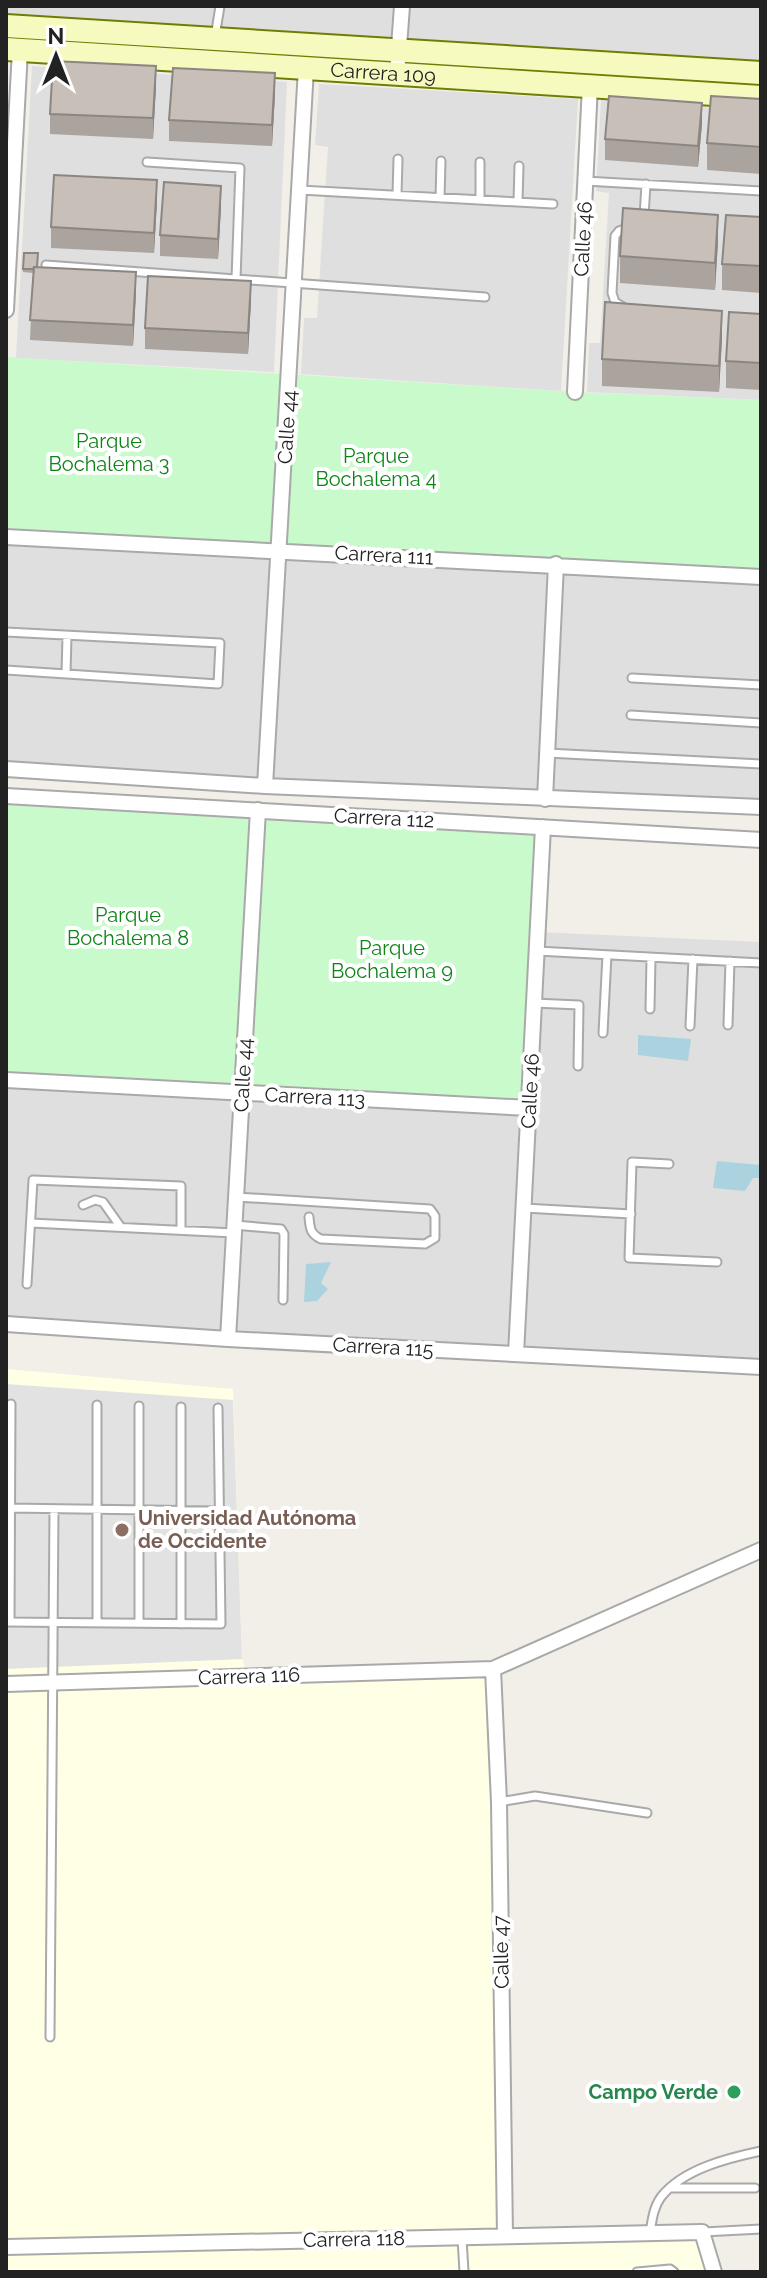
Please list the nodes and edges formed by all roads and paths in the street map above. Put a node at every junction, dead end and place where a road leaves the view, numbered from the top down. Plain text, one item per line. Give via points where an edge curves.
1 (220, 6) edge
2 (402, 6) edge
3 (6, 26) edge
4 (215, 39) junction
5 (13, 50) edge
6 (398, 51) junction
7 (306, 68) junction
8 (761, 73) edge
9 (397, 74) junction
10 (590, 85) junction
11 (761, 97) edge
12 (398, 159) dead end
13 (441, 161) dead end
14 (147, 162) dead end
15 (480, 162) dead end
16 (519, 166) dead end
17 (585, 181) junction
18 (646, 184) junction
19 (299, 190) junction
20 (761, 191) edge
21 (397, 195) junction
22 (440, 198) junction
23 (480, 200) junction
24 (518, 202) junction
25 (553, 204) dead end
26 (8, 263) edge
27 (46, 265) edge
28 (236, 279) junction
29 (295, 283) junction
30 (485, 297) dead end
31 (637, 308) edge
32 (6, 310) edge
33 (575, 392) dead end
34 (6, 537) edge
35 (278, 550) junction
36 (556, 564) junction
37 (761, 577) edge
38 (6, 632) edge
39 (67, 636) junction
40 (6, 670) edge
41 (66, 674) junction
42 (632, 678) dead end
43 (761, 685) edge
44 (631, 715) dead end
45 (761, 723) edge
46 (547, 753) junction
47 (761, 764) edge
48 (6, 769) edge
49 (265, 786) junction
50 (6, 796) edge
51 (545, 799) junction
52 (761, 807) edge
53 (258, 810) junction
54 (543, 827) junction
55 (761, 840) edge
56 (537, 951) junction
57 (607, 955) junction
58 (651, 958) junction
59 (693, 959) junction
60 (730, 961) junction
61 (761, 963) edge
62 (534, 1003) junction
63 (650, 1009) dead end
64 (728, 1025) dead end
65 (690, 1026) dead end
66 (603, 1033) dead end
67 (578, 1066) dead end
68 (6, 1080) edge
69 (242, 1093) junction
70 (529, 1108) junction
71 (669, 1164) dead end
72 (236, 1197) junction
73 (83, 1205) dead end
74 (524, 1208) junction
75 (631, 1214) junction
76 (309, 1217) dead end
77 (31, 1223) junction
78 (120, 1226) junction
79 (181, 1229) junction
80 (234, 1229) junction
81 (717, 1262) dead end
82 (27, 1284) dead end
83 (283, 1300) dead end
84 (6, 1324) edge
85 (228, 1339) junction
86 (516, 1354) junction
87 (761, 1367) edge
88 (11, 1404) dead end
89 (97, 1405) dead end
90 (139, 1406) dead end
91 (181, 1407) dead end
92 (218, 1408) dead end
93 (8, 1508) edge
94 (54, 1509) junction
95 (97, 1509) junction
96 (139, 1510) junction
97 (182, 1510) junction
98 (219, 1511) junction
99 (761, 1550) edge
100 (8, 1622) edge
101 (53, 1622) junction
102 (97, 1623) junction
103 (139, 1623) junction
104 (181, 1624) junction
105 (493, 1669) junction
106 (53, 1683) junction
107 (6, 1684) edge
108 (499, 1802) junction
109 (647, 1813) dead end
110 (50, 2037) dead end
111 (761, 2151) edge
112 (670, 2188) junction
113 (755, 2188) dead end
114 (761, 2229) edge
115 (702, 2232) junction
116 (650, 2233) junction
117 (505, 2236) junction
118 (461, 2237) junction
119 (6, 2247) edge
120 (464, 2272) edge
121 (637, 2272) edge
122 (674, 2272) edge
123 (714, 2272) edge

1 - 4 lane
2 - 6 street
3 - 4 main road, Carrera 109
4 - 6 main road, Carrera 109
5 - 7 main road, Carrera 109
5 - 26 street
6 - 8 main road, Carrera 109
6 - 9 street
7 - 9 main road, Carrera 109
7 - 19 street, Calle 44
9 - 10 main road, Carrera 109
10 - 11 main road, Carrera 109
10 - 17 street, Calle 46
12 - 21 lane
13 - 22 lane
14 - 28 lane via 240,168
15 - 23 lane
16 - 24 lane
17 - 18 lane
17 - 33 street, Calle 46
18 - 20 lane
18 - 31 lane via 639,228 626,228 615,236 612,293 622,307
19 - 21 lane
19 - 29 street, Calle 44
21 - 22 lane
22 - 23 lane
23 - 24 lane
24 - 25 lane
26 - 32 street
27 - 28 lane
28 - 29 lane
29 - 30 lane
29 - 35 street, Calle 44
34 - 35 street, Carrera 111
35 - 36 street, Carrera 111
35 - 49 street, Calle 44
36 - 37 street, Carrera 111
36 - 46 street
38 - 39 lane
39 - 41 lane
39 - 41 lane via 220,643 218,684
40 - 41 lane
42 - 43 lane
44 - 45 lane
46 - 47 lane
46 - 51 street
48 - 49 street, Carrera 112
49 - 51 street, Carrera 112
50 - 53 street, Carrera 112
51 - 52 street, Carrera 112
53 - 54 street, Carrera 112
53 - 69 street, Calle 44
54 - 55 street, Carrera 112
54 - 56 street, Calle 46
56 - 57 lane
56 - 62 street, Calle 46
57 - 58 lane
57 - 66 lane
58 - 59 lane
58 - 63 lane
59 - 60 lane
59 - 65 lane
60 - 61 lane
60 - 64 lane
62 - 67 lane via 579,1005
62 - 70 street, Calle 46
68 - 69 street, Carrera 113
69 - 70 street, Carrera 113
69 - 72 street, Calle 44
70 - 74 street, Calle 46
71 - 75 lane via 632,1162
72 - 76 lane via 430,1209 435,1238 425,1244 321,1239 310,1229
72 - 80 street, Calle 44
73 - 78 lane via 103,1202
74 - 75 lane
74 - 86 street, Calle 46
75 - 81 lane via 629,1258
77 - 78 lane
77 - 79 lane via 33,1180 48,1180 181,1186
77 - 82 lane
78 - 79 lane
79 - 80 lane
80 - 83 lane via 281,1229
80 - 85 street, Calle 44
84 - 85 street, Carrera 115
85 - 86 street, Carrera 115
86 - 87 street, Carrera 115
88 - 93 lane
89 - 95 lane
90 - 96 lane
91 - 97 lane
92 - 98 lane
93 - 94 lane
93 - 100 lane
94 - 95 lane
94 - 101 lane
95 - 96 lane
95 - 102 lane
96 - 97 lane
96 - 103 lane
97 - 98 lane
97 - 104 lane
98 - 104 lane via 221,1624
99 - 105 street
100 - 101 lane
101 - 102 lane
101 - 106 lane
102 - 103 lane
103 - 104 lane
105 - 106 street, Carrera 116
105 - 108 street, Calle 47
106 - 107 street, Carrera 116
106 - 110 lane
108 - 109 lane via 535,1796
108 - 117 street, Calle 47
111 - 112 lane via 706,2166
112 - 113 lane
112 - 116 lane via 653,2213
114 - 115 lane
115 - 116 street, Carrera 118
115 - 123 street
116 - 117 street, Carrera 118
117 - 118 street, Carrera 118
118 - 119 street, Carrera 118
118 - 120 lane
121 - 122 lane

